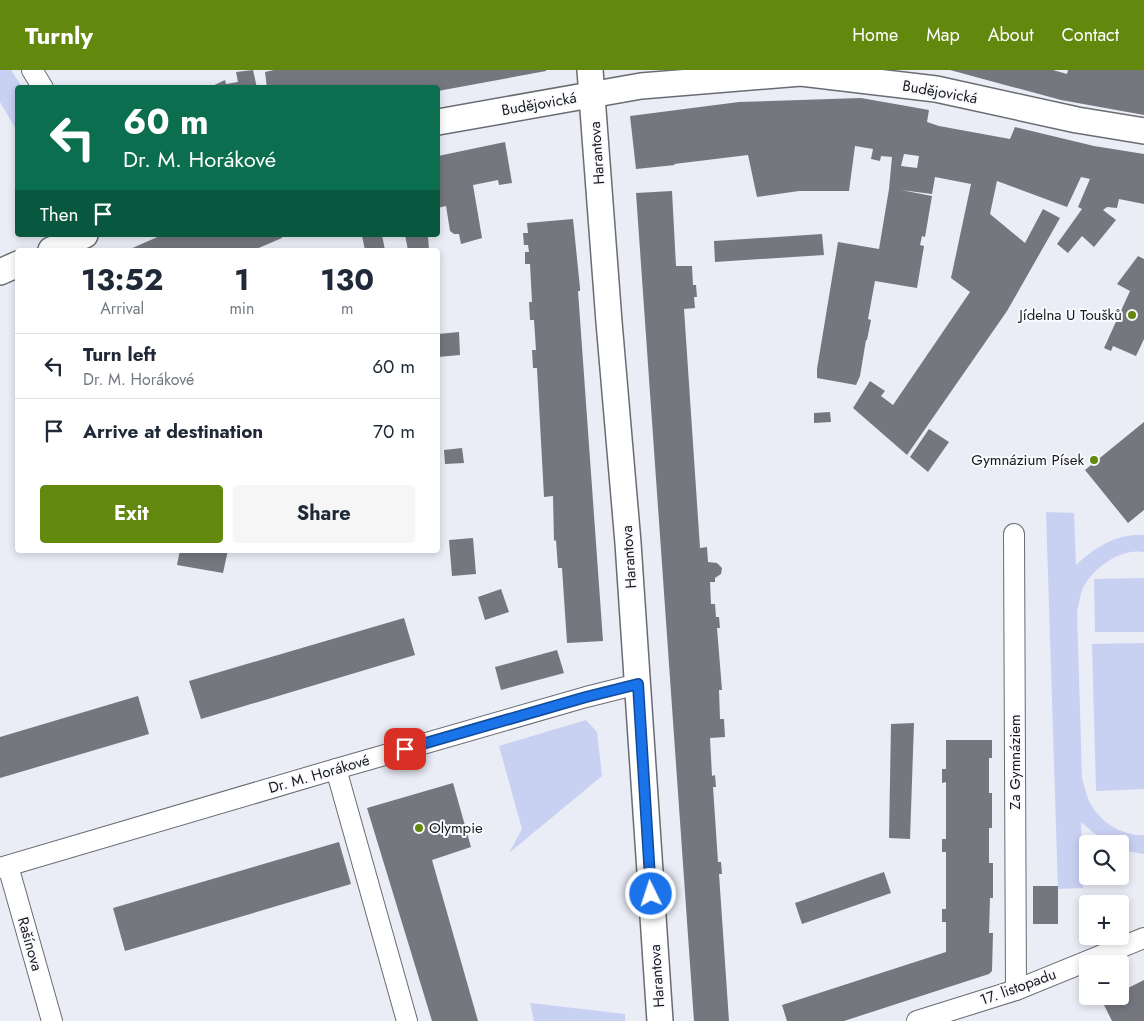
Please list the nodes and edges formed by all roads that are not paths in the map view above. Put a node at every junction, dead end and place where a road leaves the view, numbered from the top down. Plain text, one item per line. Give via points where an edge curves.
1 (32, 70) edge
2 (592, 82) edge
3 (41, 85) edge
4 (440, 121) edge
5 (1144, 131) edge
6 (80, 237) edge
7 (56, 248) edge
8 (15, 265) edge
9 (0, 272) edge
10 (1014, 534) dead end
11 (638, 684) junction
12 (336, 769) junction
13 (4, 867) edge
14 (1144, 938) edge
15 (1016, 990) junction
16 (52, 1021) edge
17 (407, 1021) edge
18 (660, 1021) edge
19 (917, 1021) edge

1 - 3 street
2 - 4 street, Budějovická
2 - 5 street, Budějovická via 641,86 801,73 936,89
2 - 11 street, Harantova
6 - 7 street
8 - 9 street
10 - 15 street, Za Gymnáziem
11 - 12 street, Dr. M. Horákové
11 - 18 street, Harantova
12 - 13 street, Dr. M. Horákové
12 - 17 street
13 - 16 street, Rašínova
14 - 15 street, 17. listopadu
15 - 19 street, 17. listopadu

